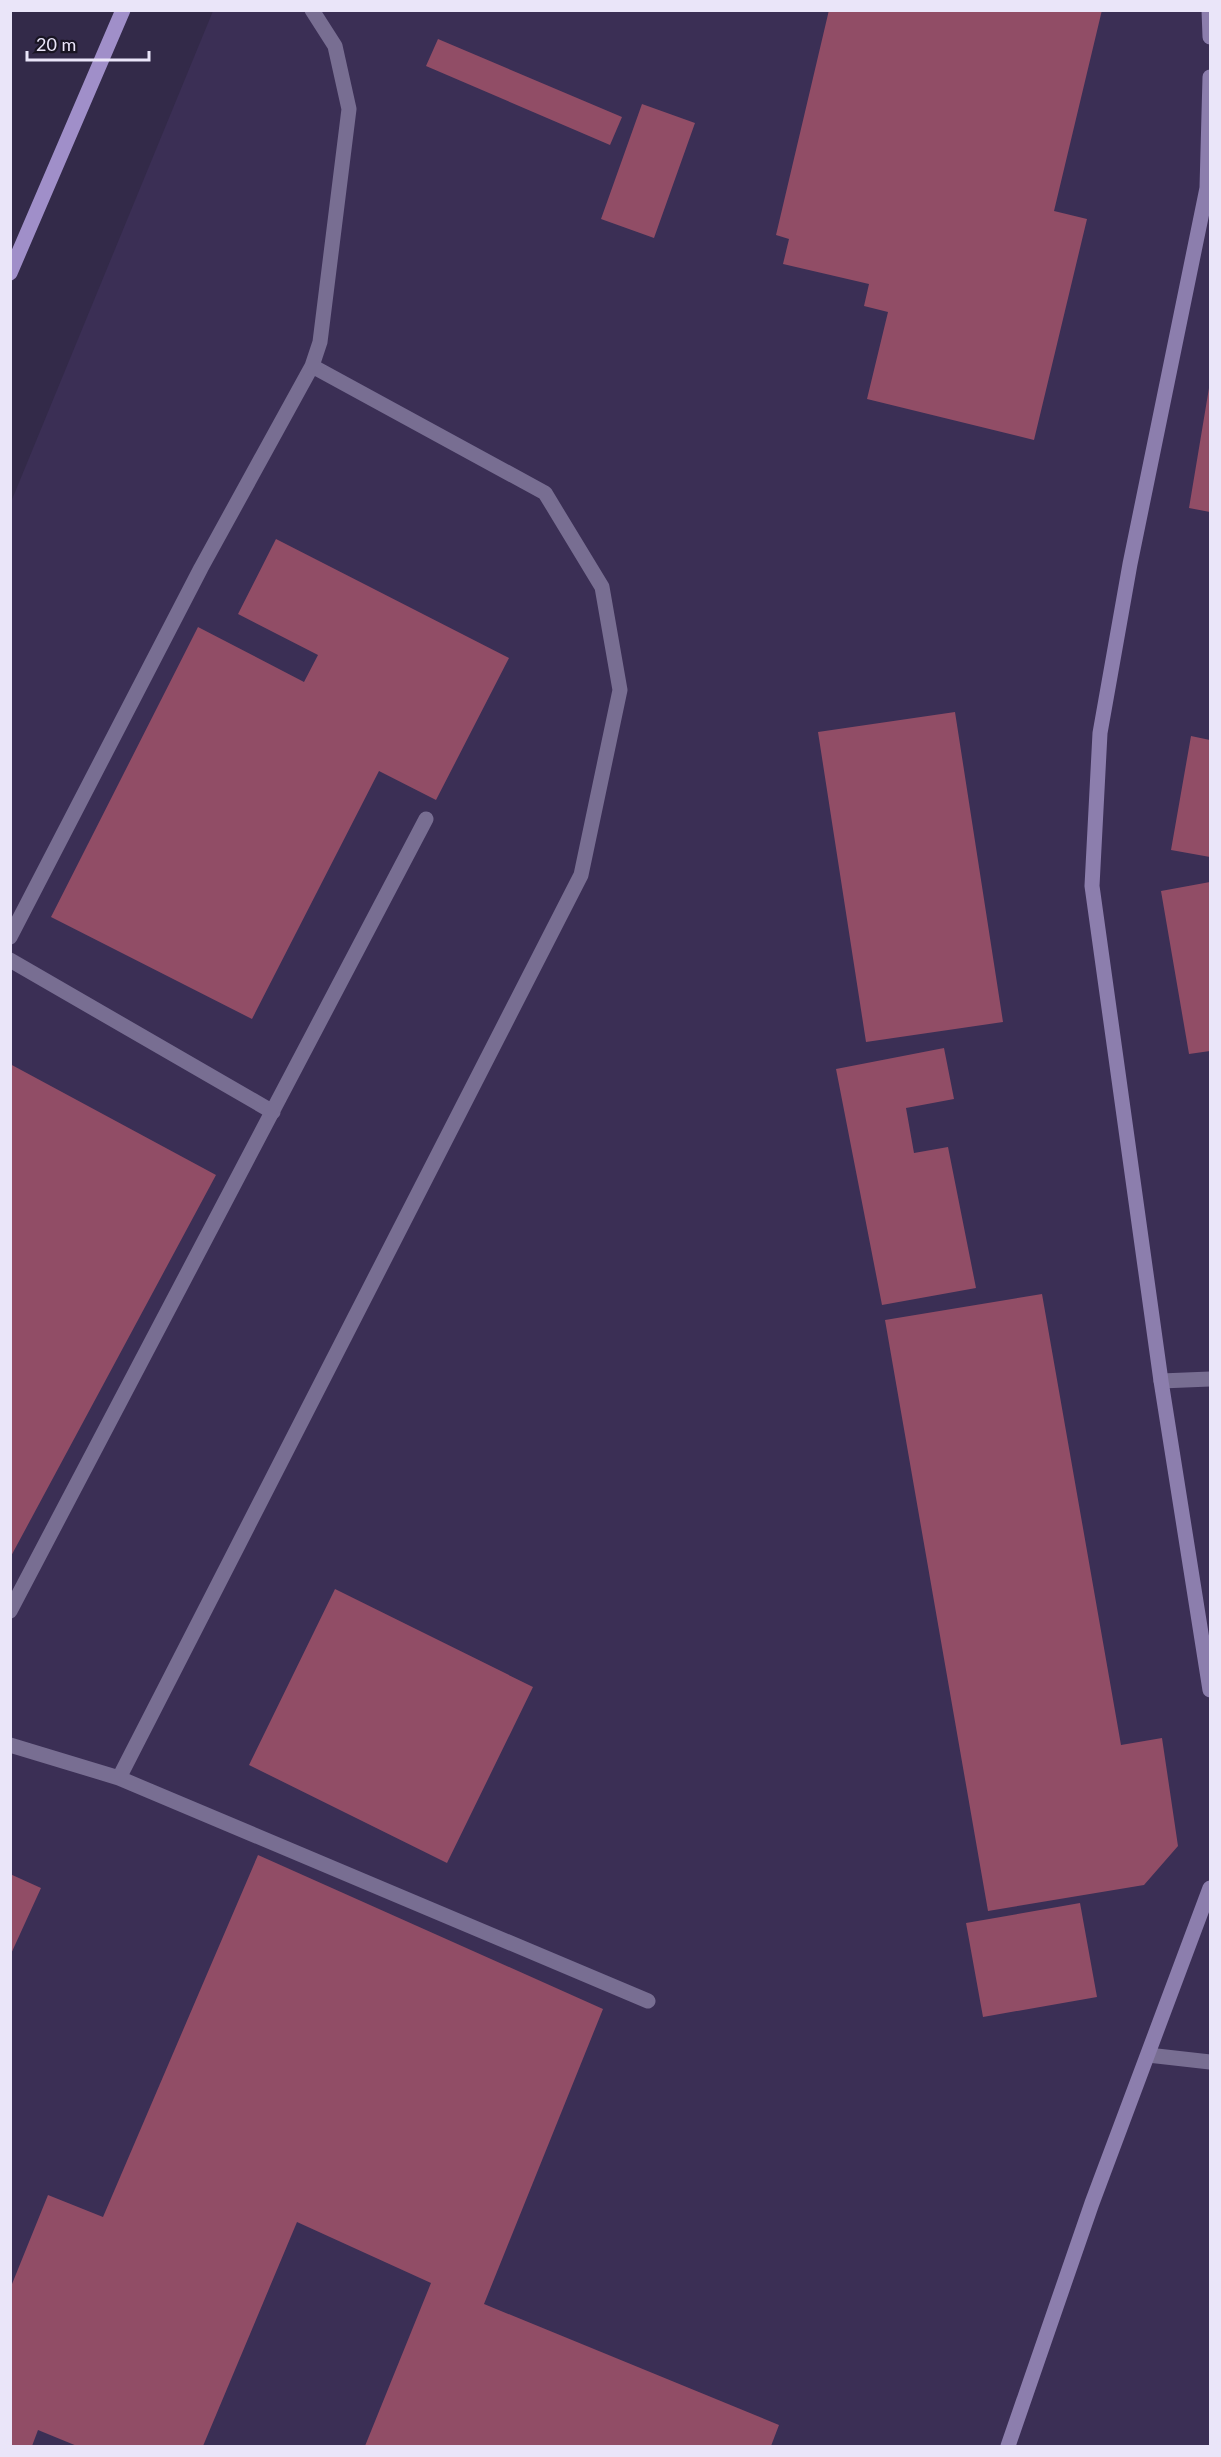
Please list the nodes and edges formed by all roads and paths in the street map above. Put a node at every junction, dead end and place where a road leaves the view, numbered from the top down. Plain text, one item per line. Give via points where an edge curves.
1 (123, 10) edge
2 (312, 10) edge
3 (1209, 10) edge
4 (1210, 37) edge
5 (1210, 77) edge
6 (1209, 188) edge
7 (10, 273) edge
8 (312, 366) junction
9 (426, 819) dead end
10 (10, 937) edge
11 (10, 960) edge
12 (273, 1112) junction
13 (1210, 1379) edge
14 (1161, 1381) junction
15 (10, 1611) edge
16 (1210, 1690) edge
17 (10, 1745) edge
18 (119, 1778) junction
19 (1210, 1888) edge
20 (648, 2001) dead end
21 (1148, 2055) junction
22 (1210, 2062) edge
23 (1008, 2446) edge

1 - 7 main road
2 - 8 street via 335,46 349,109 320,342
3 - 4 street
5 - 6 street
6 - 14 street via 1130,564 1100,733 1092,886
8 - 10 street via 201,568
8 - 18 street via 545,493 602,587 620,690 581,875
9 - 12 street
11 - 12 street
12 - 15 street
13 - 14 street
14 - 16 street
17 - 18 street
18 - 20 street
19 - 21 street
21 - 22 street
21 - 23 street

